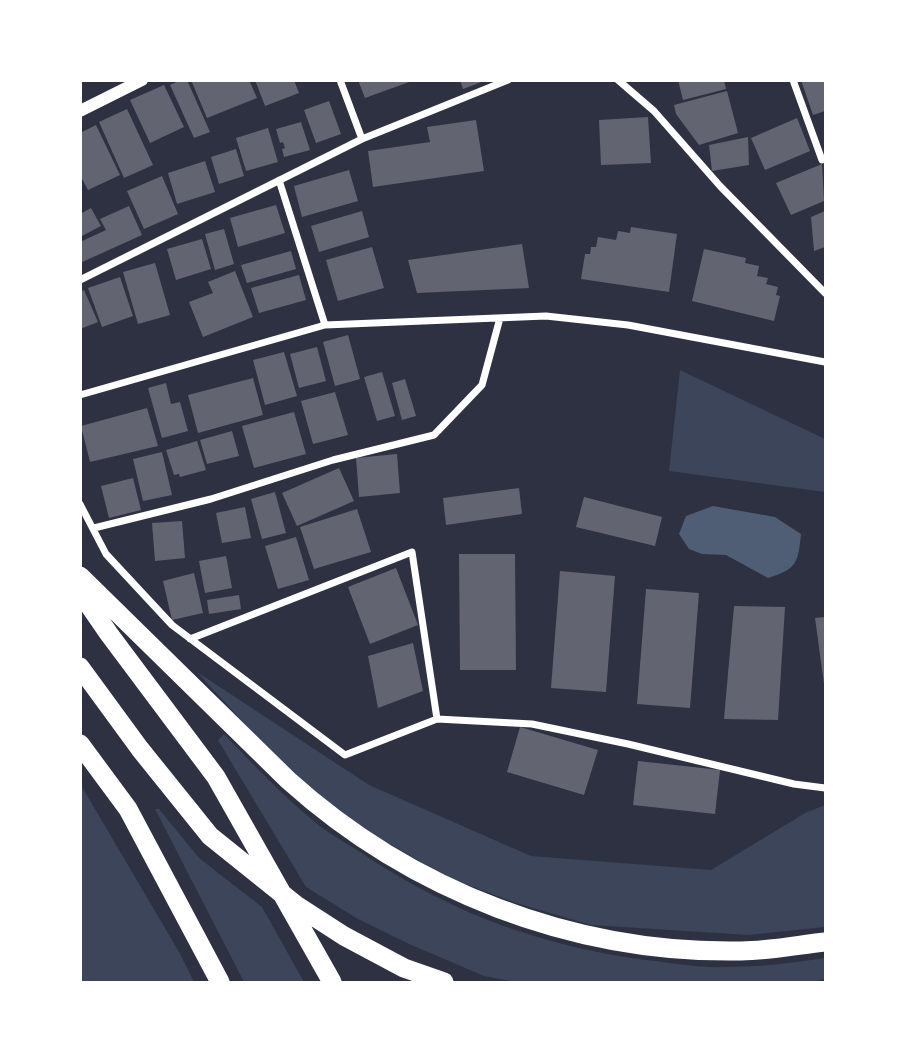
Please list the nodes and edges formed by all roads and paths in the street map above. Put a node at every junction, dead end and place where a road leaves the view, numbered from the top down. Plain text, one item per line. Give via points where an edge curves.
1 (142, 80) edge
2 (340, 80) edge
3 (508, 80) edge
4 (618, 80) edge
5 (793, 80) edge
6 (80, 111) edge
7 (362, 139) junction
8 (822, 160) dead end
9 (279, 180) junction
10 (80, 280) edge
11 (825, 293) edge
12 (500, 317) junction
13 (325, 325) junction
14 (825, 362) edge
15 (80, 395) edge
16 (80, 504) edge
17 (94, 528) junction
18 (80, 576) edge
19 (80, 592) edge
20 (190, 639) junction
21 (80, 667) edge
22 (437, 719) junction
23 (80, 744) edge
24 (825, 788) edge
25 (825, 942) edge
26 (220, 982) edge
27 (332, 982) edge
28 (444, 982) edge

1 - 6 street
2 - 7 street
3 - 7 street
4 - 11 street via 654,111
5 - 8 street
7 - 9 street
9 - 10 street
9 - 13 street
12 - 13 street
12 - 14 street via 546,316 628,325
12 - 17 street via 482,385 434,435
13 - 15 street
16 - 17 street
17 - 20 street via 106,554
18 - 25 highway via 323,812 389,857 450,889 520,917 595,937 741,951
19 - 27 highway via 216,777
20 - 22 street via 345,755
20 - 22 street via 412,552
21 - 28 highway via 210,836 296,905 344,936 404,968
22 - 24 street via 532,724
23 - 26 highway via 128,809

